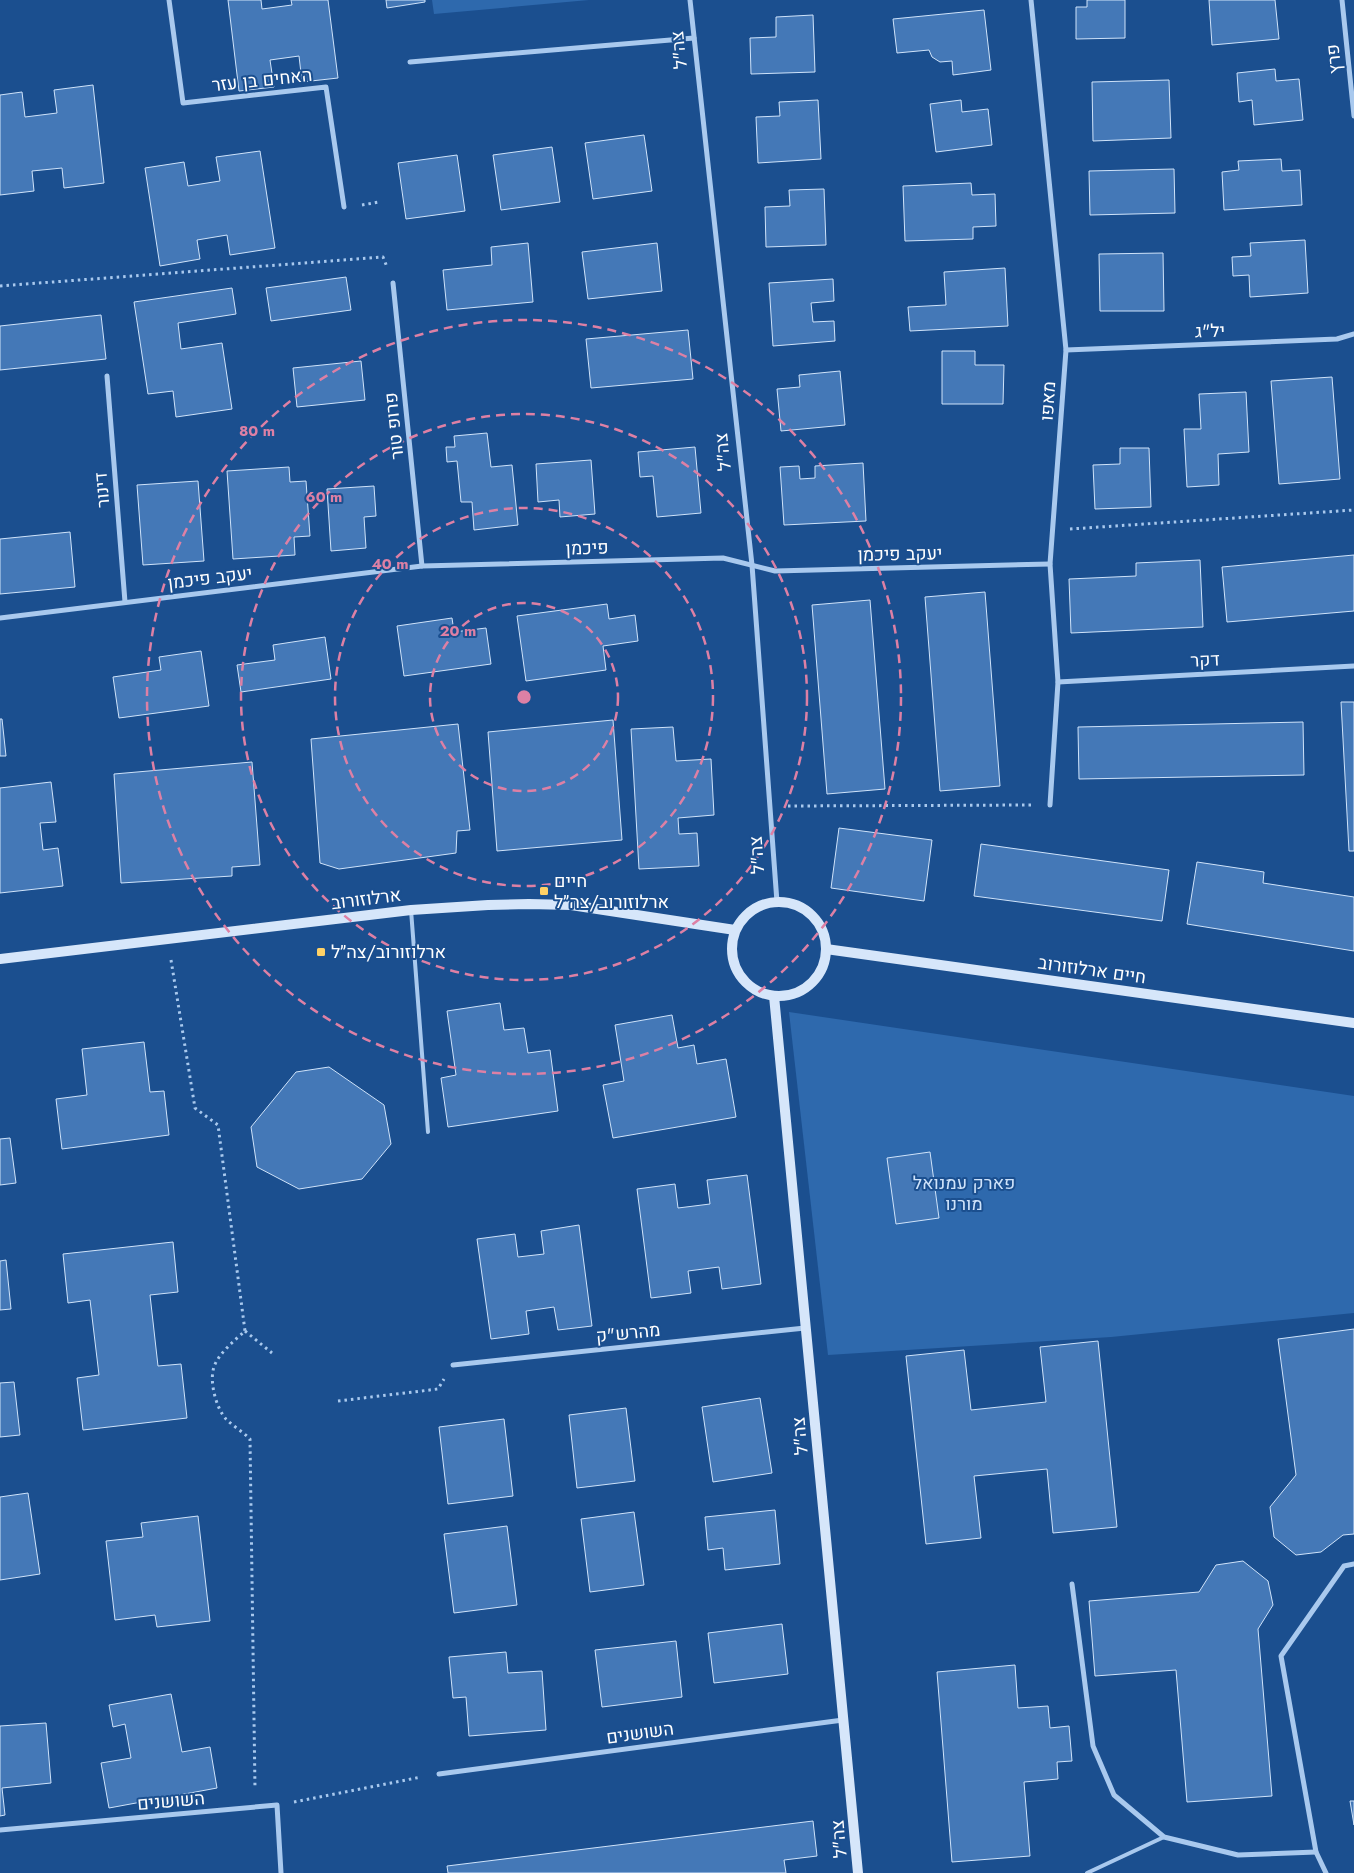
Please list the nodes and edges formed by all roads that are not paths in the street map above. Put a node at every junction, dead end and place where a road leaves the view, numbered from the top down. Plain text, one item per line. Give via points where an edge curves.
1 (169, 0) edge
2 (690, 0) edge
3 (1031, 0) edge
4 (1342, 0) edge
5 (694, 38) junction
6 (410, 62) dead end
7 (1354, 116) edge
8 (344, 207) dead end
9 (393, 283) dead end
10 (1354, 334) edge
11 (1066, 350) junction
12 (107, 376) dead end
13 (1050, 564) junction
14 (752, 565) junction
15 (422, 566) junction
16 (124, 602) junction
17 (0, 618) edge
18 (1354, 666) edge
19 (1058, 682) junction
20 (1050, 805) road end
21 (777, 902) junction
22 (411, 910) junction
23 (735, 930) junction
24 (826, 949) junction
25 (0, 959) edge
26 (774, 996) junction
27 (1354, 1023) edge
28 (428, 1132) dead end
29 (806, 1328) junction
30 (453, 1365) dead end
31 (1354, 1564) edge
32 (1072, 1584) dead end
33 (844, 1720) junction
34 (439, 1774) road end
35 (0, 1830) edge
36 (1164, 1837) junction
37 (1316, 1852) junction
38 (281, 1873) edge
39 (858, 1873) edge
40 (1087, 1873) edge
41 (1326, 1873) edge

1 - 8 street, האחים בן עזר via 182,103 326,87
2 - 5 street, צה"ל
3 - 11 street, מאפו
4 - 7 street, פרץ
5 - 6 street
5 - 14 street, צה"ל
9 - 15 street, פרופ טור
10 - 11 street, יל"ג via 1337,339
11 - 13 street, מאפו
12 - 16 street, דינור
13 - 14 street, יעקב פיכמן via 775,571
13 - 19 street, מאפו
14 - 15 street, פיכמן via 723,558
14 - 21 street, צה"ל
15 - 16 street, יעקב פיכמן
16 - 17 street, יעקב פיכמן
18 - 19 street, דקר
19 - 20 street, מאפו
21 - 23 street via 752,910
21 - 24 street via 805,910 823,934
22 - 23 street, ארלוזורוב via 571,905
22 - 25 street, ארלוזורוב
22 - 28 lane
23 - 26 street via 731,952 738,973 753,989
24 - 26 street via 816,978 790,995
24 - 27 street, חיים ארלוזורוב
26 - 29 street, צה"ל
29 - 30 street, מהרש"ק
29 - 33 street, צה"ל
31 - 37 street via 1344,1566 1280,1656
32 - 36 street via 1093,1746 1114,1795
33 - 34 street, השושנים
33 - 39 street, צה"ל
35 - 38 street, השושנים via 277,1805
36 - 37 street via 1238,1856
36 - 40 lane
37 - 41 street

